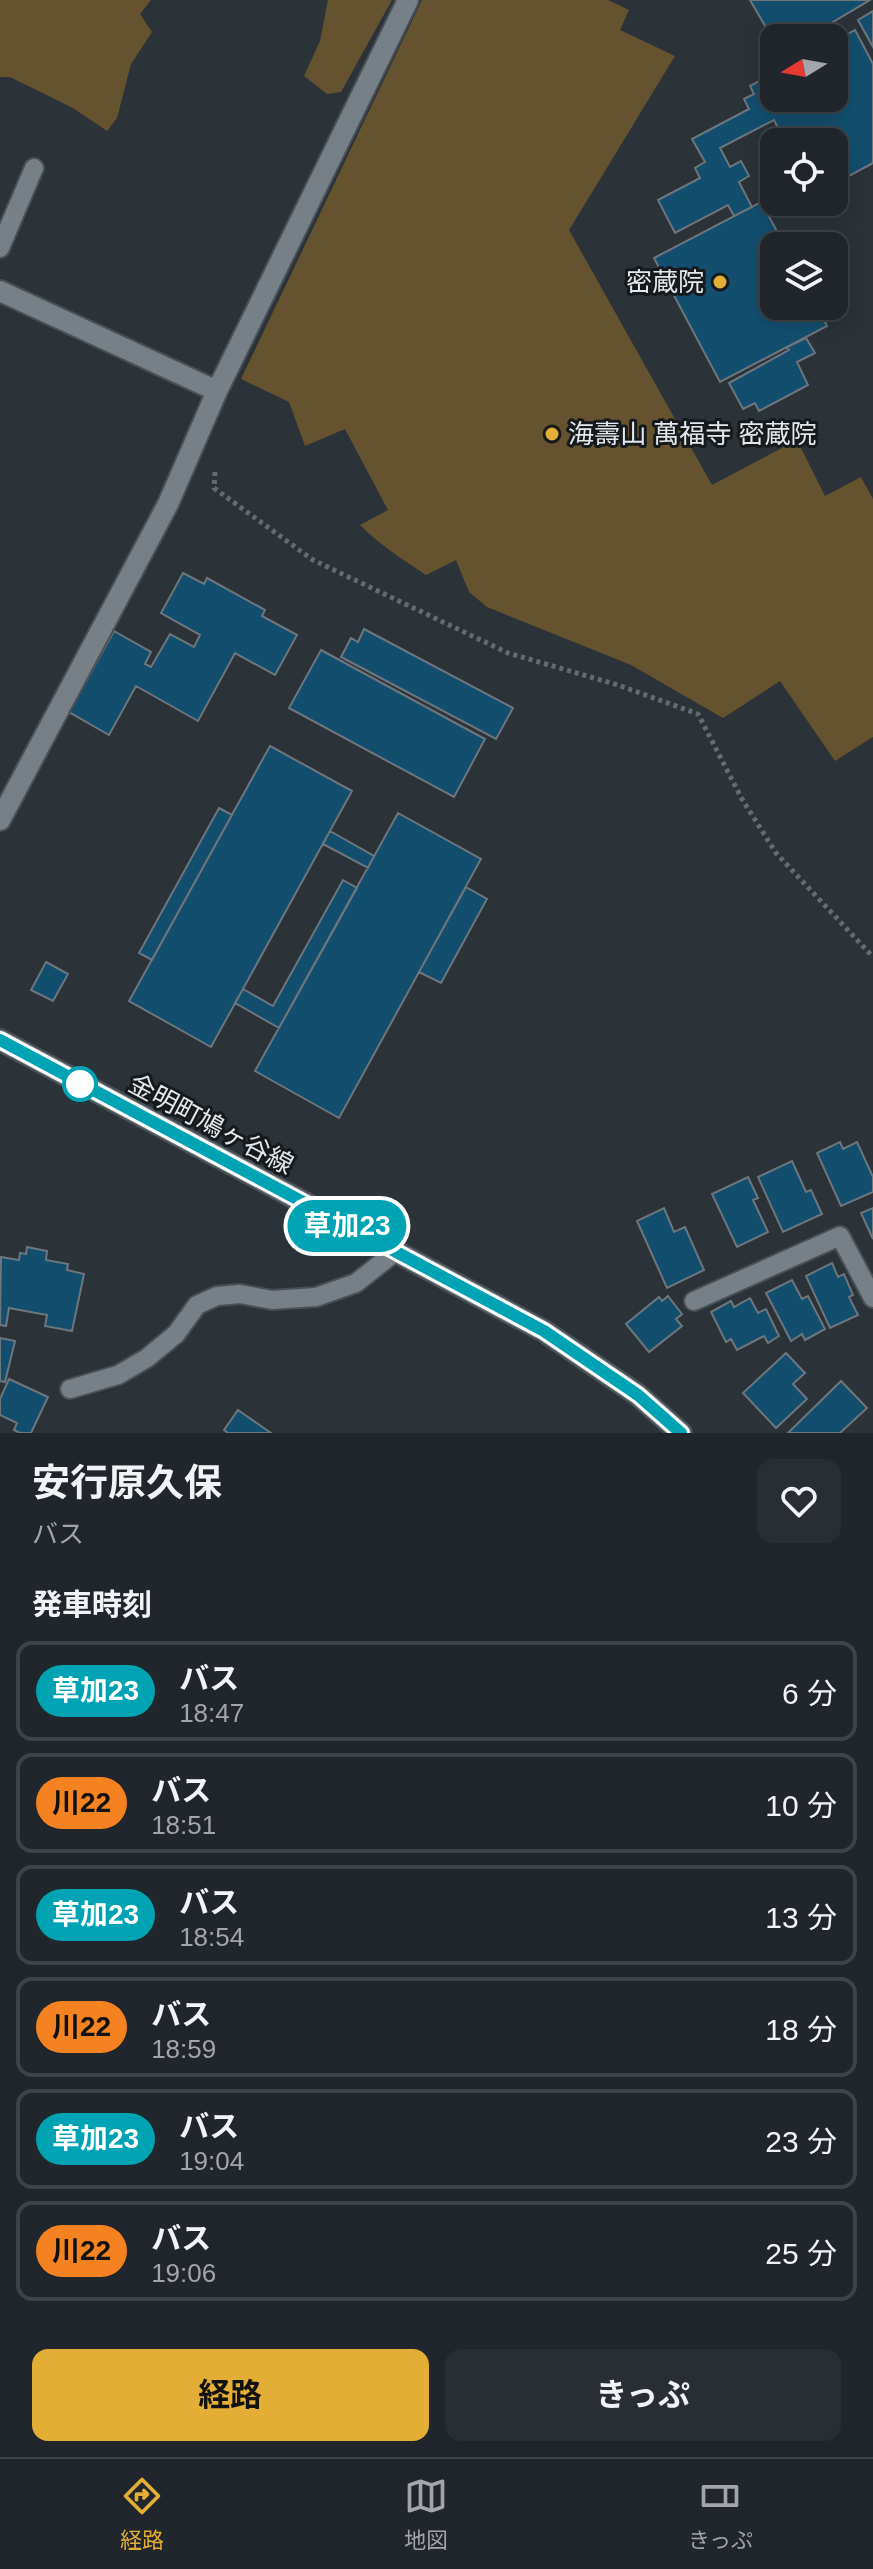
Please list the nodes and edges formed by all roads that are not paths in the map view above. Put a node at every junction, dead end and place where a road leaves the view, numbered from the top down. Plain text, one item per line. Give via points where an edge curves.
1 (408, 0) edge
2 (34, 168) dead end
3 (0, 248) edge
4 (0, 291) edge
5 (217, 391) junction
6 (0, 820) edge
7 (0, 1040) edge
8 (395, 1252) junction
9 (873, 1298) edge
10 (694, 1301) dead end
11 (70, 1389) dead end
12 (681, 1433) edge

1 - 5 street
2 - 3 lane
4 - 5 street
5 - 6 street via 168,504
7 - 8 street, 金明町鳩ヶ谷線
8 - 11 lane via 356,1283 316,1297 217,1296 197,1305 176,1334 147,1358 118,1375
8 - 12 street, 金明町鳩ヶ谷線 via 544,1331 638,1395
9 - 10 lane via 840,1236

